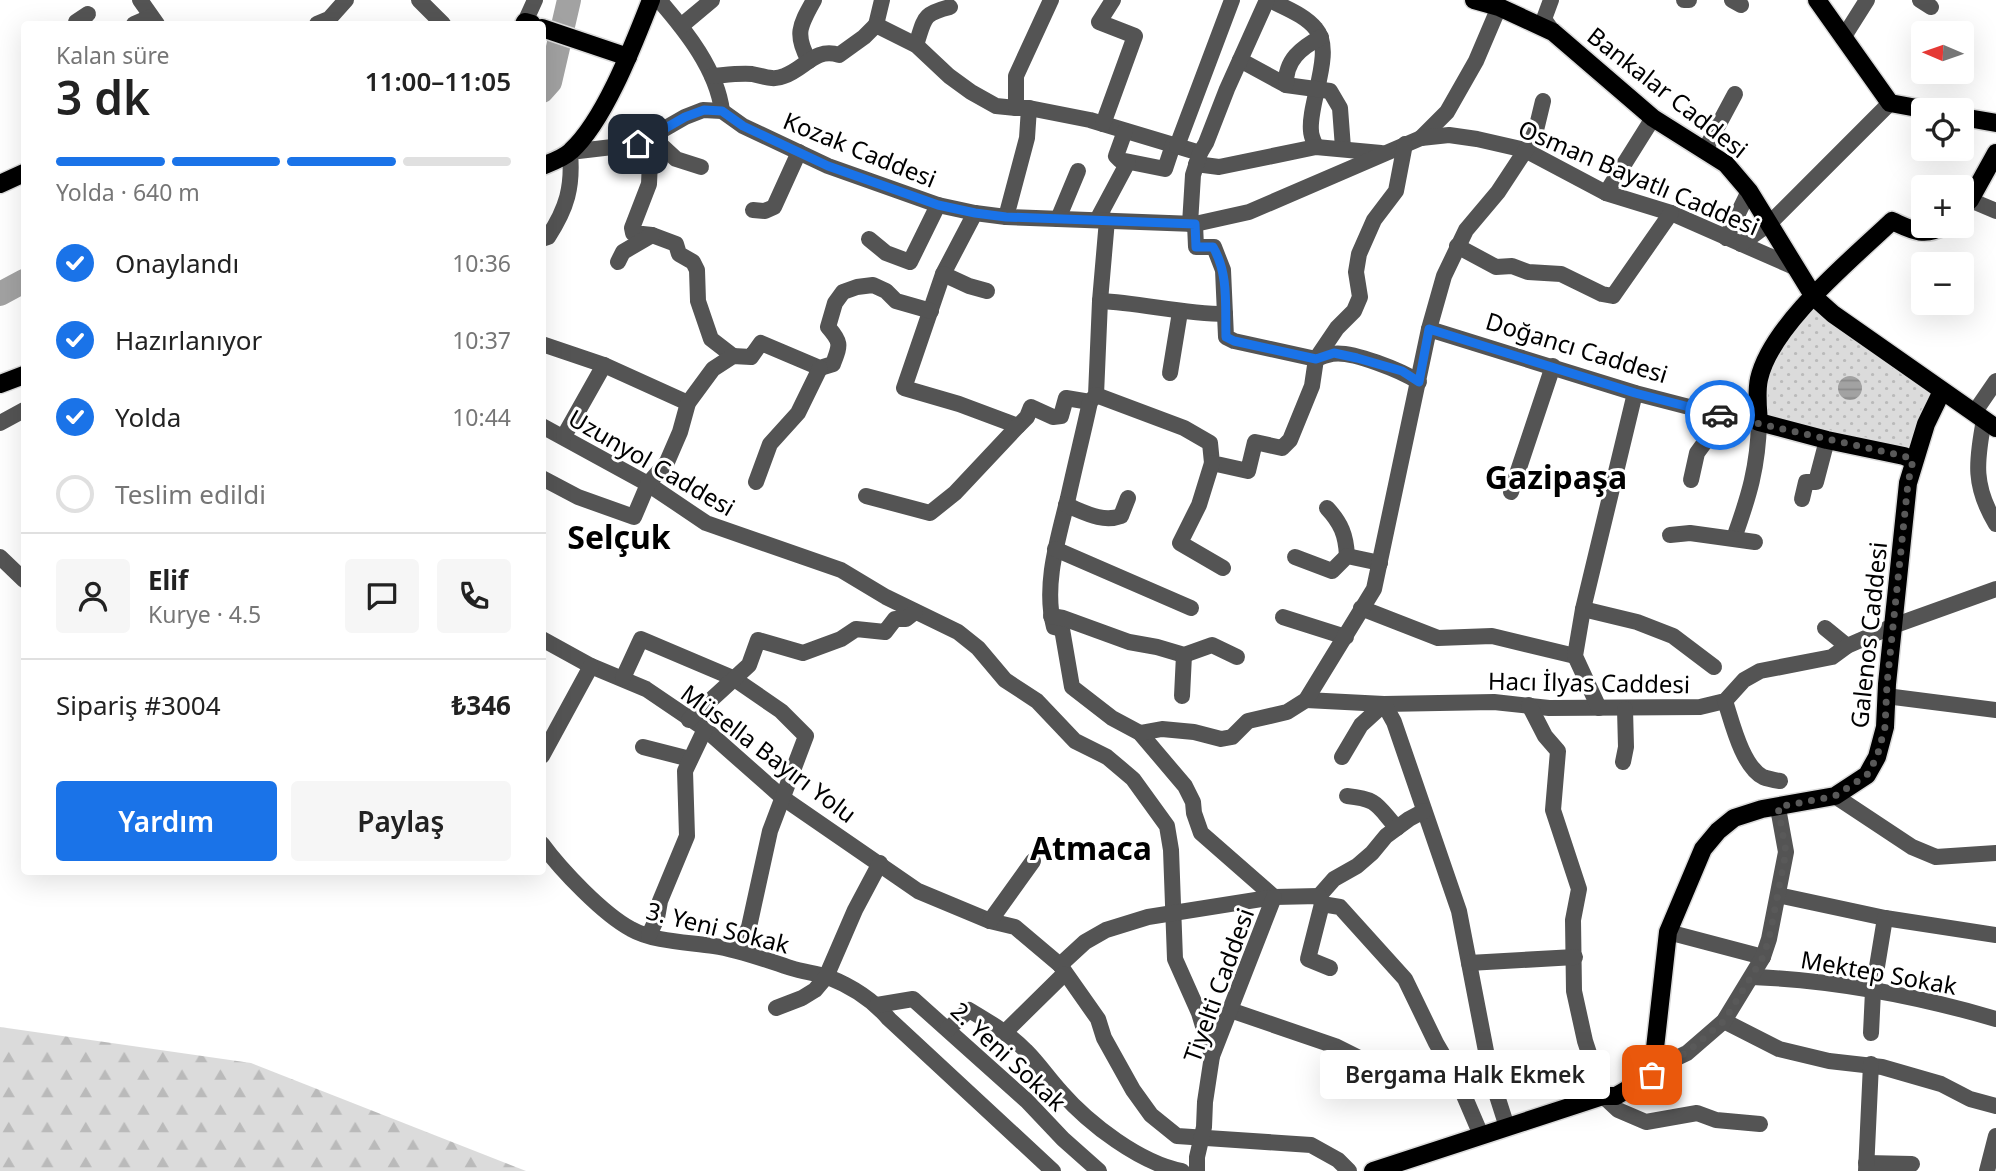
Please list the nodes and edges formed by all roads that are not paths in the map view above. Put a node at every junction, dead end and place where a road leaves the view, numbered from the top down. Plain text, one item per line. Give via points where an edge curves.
1 (140, 0) edge
2 (346, 0) edge
3 (419, 0) edge
4 (535, 0) edge
5 (651, 0) edge
6 (659, 0) edge
7 (712, 0) edge
8 (814, 0) edge
9 (882, 0) edge
10 (1051, 0) edge
11 (1112, 0) edge
12 (1232, 0) edge
13 (1268, 0) edge
14 (1474, 0) edge
15 (1551, 0) edge
16 (1817, 0) edge
17 (1867, 0) edge
18 (950, 7) dead end
19 (1499, 7) junction
20 (154, 21) edge
21 (324, 21) edge
22 (440, 21) edge
23 (532, 21) edge
24 (876, 24) junction
25 (681, 26) junction
26 (546, 30) edge
27 (1553, 32) junction
28 (1321, 37) junction
29 (1843, 38) junction
30 (916, 45) junction
31 (628, 57) junction
32 (1240, 60) junction
33 (809, 61) junction
34 (712, 76) junction
35 (1286, 85) junction
36 (1317, 89) junction
37 (1735, 94) dead end
38 (1544, 101) dead end
39 (1890, 103) junction
40 (1911, 107) edge
41 (1023, 108) junction
42 (722, 111) junction
43 (1653, 118) junction
44 (1974, 119) edge
45 (1996, 123) edge
46 (1103, 124) junction
47 (1125, 131) junction
48 (651, 136) junction
49 (1421, 138) junction
50 (1405, 144) junction
51 (1175, 146) junction
52 (1316, 147) junction
53 (1343, 148) junction
54 (1525, 150) junction
55 (1705, 150) junction
56 (570, 152) junction
57 (799, 152) junction
58 (1383, 153) junction
59 (1996, 153) edge
60 (1128, 162) junction
61 (546, 164) edge
62 (1196, 164) junction
63 (701, 167) dead end
64 (1164, 169) junction
65 (1078, 171) dead end
66 (21, 174) edge
67 (0, 184) edge
68 (1974, 190) edge
69 (1749, 191) junction
70 (1605, 193) junction
71 (938, 205) junction
72 (1974, 206) edge
73 (753, 210) dead end
74 (1996, 211) edge
75 (975, 213) junction
76 (1671, 213) junction
77 (1006, 217) junction
78 (1058, 219) junction
79 (1102, 220) junction
80 (1770, 223) junction
81 (1192, 224) junction
82 (1911, 229) edge
83 (652, 235) junction
84 (546, 238) edge
85 (869, 239) dead end
86 (1734, 241) junction
87 (1457, 246) junction
88 (618, 262) dead end
89 (1794, 267) junction
90 (943, 274) junction
91 (987, 291) dead end
92 (1814, 297) junction
93 (1100, 301) junction
94 (931, 311) junction
95 (1180, 312) junction
96 (1225, 314) junction
97 (1429, 329) junction
98 (546, 345) edge
99 (733, 356) junction
100 (1316, 359) junction
101 (604, 365) junction
102 (1553, 366) junction
103 (820, 368) junction
104 (1170, 373) dead end
105 (21, 376) edge
106 (1419, 382) junction
107 (1996, 382) edge
108 (0, 384) edge
109 (1635, 393) junction
110 (1950, 396) junction
111 (1093, 399) junction
112 (688, 403) junction
113 (21, 412) edge
114 (1724, 416) junction
115 (1984, 420) edge
116 (1759, 422) junction
117 (0, 423) edge
118 (1018, 426) junction
119 (546, 428) edge
120 (564, 436) junction
121 (1827, 440) junction
122 (1913, 460) junction
123 (1212, 463) junction
124 (546, 480) edge
125 (1691, 480) dead end
126 (756, 482) dead end
127 (648, 484) junction
128 (1511, 492) dead end
129 (866, 496) dead end
130 (1128, 498) dead end
131 (1802, 499) dead end
132 (1066, 505) junction
133 (1327, 508) dead end
134 (1996, 524) edge
135 (1670, 535) dead end
136 (1734, 538) junction
137 (1755, 542) dead end
138 (1055, 549) junction
139 (1347, 556) junction
140 (0, 557) edge
141 (1295, 557) dead end
142 (1380, 563) junction
143 (1223, 568) dead end
144 (21, 577) edge
145 (1996, 589) edge
146 (1191, 608) dead end
147 (1361, 608) junction
148 (1583, 609) junction
149 (915, 611) junction
150 (1051, 616) junction
151 (1283, 617) dead end
152 (1893, 626) junction
153 (1825, 628) dead end
154 (1346, 637) junction
155 (546, 641) edge
156 (1847, 646) junction
157 (1184, 655) junction
158 (1575, 656) junction
159 (1237, 657) dead end
160 (591, 666) junction
161 (1714, 667) dead end
162 (623, 678) junction
163 (733, 678) junction
164 (1182, 696) dead end
165 (1886, 696) junction
166 (1306, 700) junction
167 (1725, 701) junction
168 (1384, 704) junction
169 (1530, 705) junction
170 (1599, 708) junction
171 (1625, 709) junction
172 (1996, 710) edge
173 (690, 720) junction
174 (705, 729) junction
175 (1140, 733) junction
176 (643, 747) dead end
177 (546, 749) edge
178 (1342, 757) dead end
179 (690, 760) junction
180 (1623, 762) dead end
181 (1780, 781) dead end
182 (1347, 796) dead end
183 (1835, 796) junction
184 (783, 798) junction
185 (1786, 806) junction
186 (1424, 811) junction
187 (1194, 813) junction
188 (1167, 826) junction
189 (1397, 828) junction
190 (546, 849) edge
191 (1996, 853) edge
192 (1033, 861) dead end
193 (880, 863) junction
194 (1778, 895) junction
195 (1274, 897) junction
196 (1320, 900) junction
197 (1174, 914) junction
198 (1885, 918) junction
199 (990, 921) junction
200 (1668, 932) junction
201 (1996, 935) edge
202 (649, 936) junction
203 (738, 950) junction
204 (1575, 957) junction
205 (1763, 957) junction
206 (1469, 963) junction
207 (1330, 968) dead end
208 (1062, 969) junction
209 (826, 977) junction
210 (1752, 977) junction
211 (1873, 990) junction
212 (877, 1005) junction
213 (776, 1007) dead end
214 (1230, 1010) junction
215 (1996, 1019) edge
216 (1724, 1021) junction
217 (948, 1029) junction
218 (1004, 1033) junction
219 (1871, 1033) dead end
220 (1212, 1056) junction
221 (1357, 1057) dead end
222 (1871, 1064) junction
223 (1652, 1075) junction
224 (1603, 1096) junction
225 (1996, 1106) edge
226 (1760, 1124) dead end
227 (1507, 1127) junction
228 (1481, 1135) junction
229 (1996, 1136) edge
230 (1202, 1139) junction
231 (1912, 1164) dead end
232 (1866, 1167) edge
233 (1052, 1171) edge
234 (1099, 1171) edge
235 (1182, 1171) edge
236 (1197, 1171) edge
237 (1349, 1171) edge
238 (1373, 1171) edge
239 (1987, 1171) edge

1 - 20 street
2 - 21 street
3 - 22 street
4 - 23 street
5 - 31 main road
6 - 25 street
7 - 25 street
8 - 33 street via 800,27
9 - 24 street
10 - 41 street via 1016,76
11 - 46 street via 1099,22 1135,36
12 - 51 street
13 - 28 street via 1302,17
13 - 32 street
14 - 19 main road, Bankalar Caddesi
15 - 27 street via 1544,19
16 - 29 main road
17 - 29 street
18 - 30 street via 924,19
19 - 27 main road, Bankalar Caddesi
19 - 49 street via 1447,112
24 - 30 street
24 - 33 street via 839,55 819,53
25 - 34 street
26 - 31 main road
27 - 43 main road, Bankalar Caddesi
28 - 35 street via 1298,51 1289,65
28 - 36 street via 1323,67
29 - 39 main road
30 - 41 street via 971,92 996,106
31 - 56 main road via 589,131
32 - 35 street
32 - 62 street
33 - 34 street via 776,78
34 - 42 street
35 - 36 street
36 - 52 street via 1311,131
36 - 53 street via 1331,91 1340,107
37 - 55 street
38 - 54 street
39 - 40 main road
39 - 80 street
41 - 46 street
41 - 77 street via 1027,138
42 - 48 street via 704,110
42 - 57 street, Kozak Caddesi
43 - 55 main road, Bankalar Caddesi
43 - 70 street
44 - 45 main road
46 - 47 street
47 - 51 street
47 - 60 street via 1116,156
48 - 56 street via 638,144
48 - 63 street via 676,159
48 - 83 street via 649,184 632,228 633,233
49 - 50 street, Kozak Caddesi
49 - 54 street, Osman Bayatlı Caddesi via 1450,135
50 - 58 street, Kozak Caddesi
50 - 100 street via 1396,191 1374,220 1359,254 1360,297
51 - 62 street
51 - 64 street
52 - 53 street
52 - 62 street via 1219,167
53 - 58 street
54 - 70 street, Osman Bayatlı Caddesi
54 - 87 street
55 - 69 main road, Bankalar Caddesi via 1726,164
56 - 61 main road
56 - 84 street via 572,179 566,201
57 - 71 street, Kozak Caddesi
57 - 73 street via 774,207
58 - 81 street, Kozak Caddesi via 1249,212
59 - 68 main road
60 - 64 street
60 - 79 street
62 - 64 street
62 - 81 street
65 - 78 street
66 - 67 main road
69 - 80 main road, Bankalar Caddesi
69 - 86 street
70 - 76 street, Osman Bayatlı Caddesi
71 - 75 street, Kozak Caddesi
71 - 85 street via 910,262 886,253
72 - 74 street
75 - 77 street, Kozak Caddesi
75 - 90 street
76 - 86 street, Osman Bayatlı Caddesi
76 - 87 street via 1613,296 1560,274 1496,267
77 - 78 street, Kozak Caddesi
78 - 79 street, Kozak Caddesi
79 - 81 street, Kozak Caddesi
79 - 93 street
80 - 86 street
80 - 89 main road, Bankalar Caddesi
81 - 96 street via 1196,247 1213,247 1218,255
82 - 92 main road via 1892,220
83 - 88 street via 623,253
83 - 99 street via 676,244 679,254 693,262 699,281 698,301 711,340
86 - 89 street, Osman Bayatlı Caddesi
87 - 97 street
89 - 92 main road, Bankalar Caddesi
90 - 91 street
90 - 94 street
92 - 110 main road, Bankalar Caddesi
92 - 116 main road via 1785,327 1762,368
93 - 95 street
93 - 111 street
94 - 103 street via 896,301 873,285 843,292 828,327 839,346 833,364
94 - 118 street via 904,388
95 - 96 street
95 - 104 street
96 - 100 street via 1226,337 1234,341
97 - 102 street, Doğancı Caddesi
97 - 106 street
98 - 101 street
99 - 103 street via 751,357 761,343
99 - 112 street via 713,369
100 - 106 street via 1334,353 1357,358 1402,371
100 - 123 street via 1312,386 1282,449 1255,443 1248,471
101 - 112 street
101 - 120 street
102 - 109 street, Doğancı Caddesi
102 - 128 street
103 - 126 street via 798,413 770,444
105 - 108 main road
106 - 142 street
107 - 115 street
109 - 114 street, Doğancı Caddesi
109 - 148 street
110 - 115 main road, Bankalar Caddesi
110 - 122 main road, Galenos Caddesi via 1926,424
111 - 118 street via 1066,398 1061,416 1031,407
111 - 123 street via 1184,428 1210,443
111 - 132 street
112 - 127 street via 667,462
113 - 117 street
114 - 116 street, Doğancı Caddesi
114 - 125 street via 1698,453
115 - 134 street via 1978,476
116 - 121 main road, Doğancı Caddesi
116 - 136 street via 1752,490
118 - 129 street via 930,513
119 - 120 street, Uzunyol Caddesi
120 - 127 street, Uzunyol Caddesi
121 - 122 main road, Doğancı Caddesi
121 - 131 street via 1816,482 1806,482
122 - 152 main road, Galenos Caddesi
123 - 143 street via 1199,505 1180,543
124 - 127 street via 634,517
127 - 149 street, Uzunyol Caddesi via 706,523 841,570
130 - 132 street via 1121,516 1113,519
132 - 138 street
133 - 139 street via 1340,522
135 - 136 street
136 - 137 street
138 - 146 street
138 - 150 street
139 - 141 street via 1332,571
139 - 142 street
140 - 144 street
142 - 147 street via 1374,589
145 - 152 street, Hacı İlyas Caddesi
147 - 154 street
147 - 158 street via 1438,638 1492,636
148 - 158 street
148 - 161 street via 1673,636
149 - 163 street via 906,619 895,619 885,632 856,629 803,653 758,640 749,665
149 - 188 street, Uzunyol Caddesi via 958,632 1075,741 1107,757 1133,779
150 - 157 street
150 - 175 street via 1054,627 1062,629 1072,687
151 - 154 street
152 - 156 street, Hacı İlyas Caddesi
152 - 165 main road, Galenos Caddesi
153 - 156 street
154 - 166 street
155 - 160 street, Müsella Bayırı Yolu
156 - 167 street, Hacı İlyas Caddesi via 1832,657 1760,671 1744,680
157 - 159 street via 1212,645
157 - 164 street
158 - 170 street
160 - 162 street, Müsella Bayırı Yolu
160 - 177 street
162 - 163 street via 641,639
162 - 173 street, Müsella Bayırı Yolu
163 - 173 street
163 - 184 street via 781,711 806,736
165 - 172 street
165 - 183 main road, Galenos Caddesi via 1885,727 1877,757 1867,775
166 - 168 street, Hacı İlyas Caddesi
166 - 175 street via 1287,712 1248,721 1232,737 1162,729
167 - 171 street, Hacı İlyas Caddesi via 1700,707
167 - 181 street via 1742,751 1756,772
168 - 169 street, Hacı İlyas Caddesi
168 - 178 street via 1361,725
168 - 186 street
169 - 170 street, Hacı İlyas Caddesi
169 - 204 street via 1558,751 1553,810 1579,890 1573,920
170 - 171 street, Hacı İlyas Caddesi
171 - 180 street
173 - 174 street, Müsella Bayırı Yolu
174 - 179 street
174 - 184 street, Müsella Bayırı Yolu
175 - 187 street via 1185,786
176 - 179 street
179 - 202 street via 685,771 687,836
182 - 189 street via 1379,804
183 - 185 main road, Galenos Caddesi
183 - 191 street via 1912,847 1936,857
184 - 193 street, Müsella Bayırı Yolu
184 - 203 street via 769,831 749,927
185 - 194 street via 1786,852
185 - 200 main road, Galenos Caddesi via 1734,818 1718,831 1703,849
186 - 189 street
186 - 206 street via 1459,911
187 - 188 street
187 - 195 street via 1201,833
188 - 197 street
189 - 196 street via 1357,866 1334,879
190 - 202 street, 3. Yeni Sokak via 617,920
192 - 199 street
193 - 199 street, Müsella Bayırı Yolu via 918,891
193 - 209 street
194 - 198 street
194 - 205 street
195 - 196 street
195 - 197 street
195 - 214 street, Tiyelti Caddesi
196 - 207 street via 1308,958
196 - 228 street via 1340,907 1405,979
197 - 208 street via 1107,929 1085,942
197 - 220 street via 1175,959
198 - 201 street
198 - 211 street
199 - 208 street, Müsella Bayırı Yolu via 1015,927
200 - 205 street
200 - 223 main road, Galenos Caddesi
202 - 203 street, 3. Yeni Sokak
203 - 209 street, 3. Yeni Sokak
204 - 206 street
204 - 224 street via 1574,991
205 - 210 street
206 - 227 street via 1491,1077
208 - 218 street
208 - 230 street, Müsella Bayırı Yolu via 1098,1019 1119,1066 1151,1115 1177,1136
209 - 212 street, 3. Yeni Sokak
209 - 213 street via 802,998
210 - 211 street, Mektep Sokak
210 - 216 street
211 - 215 street, Mektep Sokak
211 - 219 street
212 - 217 street, 2. Yeni Sokak via 913,999
212 - 233 street, 3. Yeni Sokak
214 - 220 street, Tiyelti Caddesi
214 - 221 street
216 - 222 street via 1779,1049 1829,1061
216 - 223 street
217 - 218 street via 969,1010
217 - 234 street, 2. Yeni Sokak
218 - 235 street via 1025,1049 1098,1127 1167,1168
220 - 230 street, Tiyelti Caddesi
222 - 225 street
222 - 232 street
223 - 224 main road via 1616,1096
224 - 226 street via 1618,1110 1646,1122 1697,1112 1716,1120
224 - 227 main road
227 - 228 main road
228 - 238 main road
229 - 239 street
230 - 236 street, Tiyelti Caddesi
230 - 237 street, Müsella Bayırı Yolu via 1311,1145
231 - 232 street

